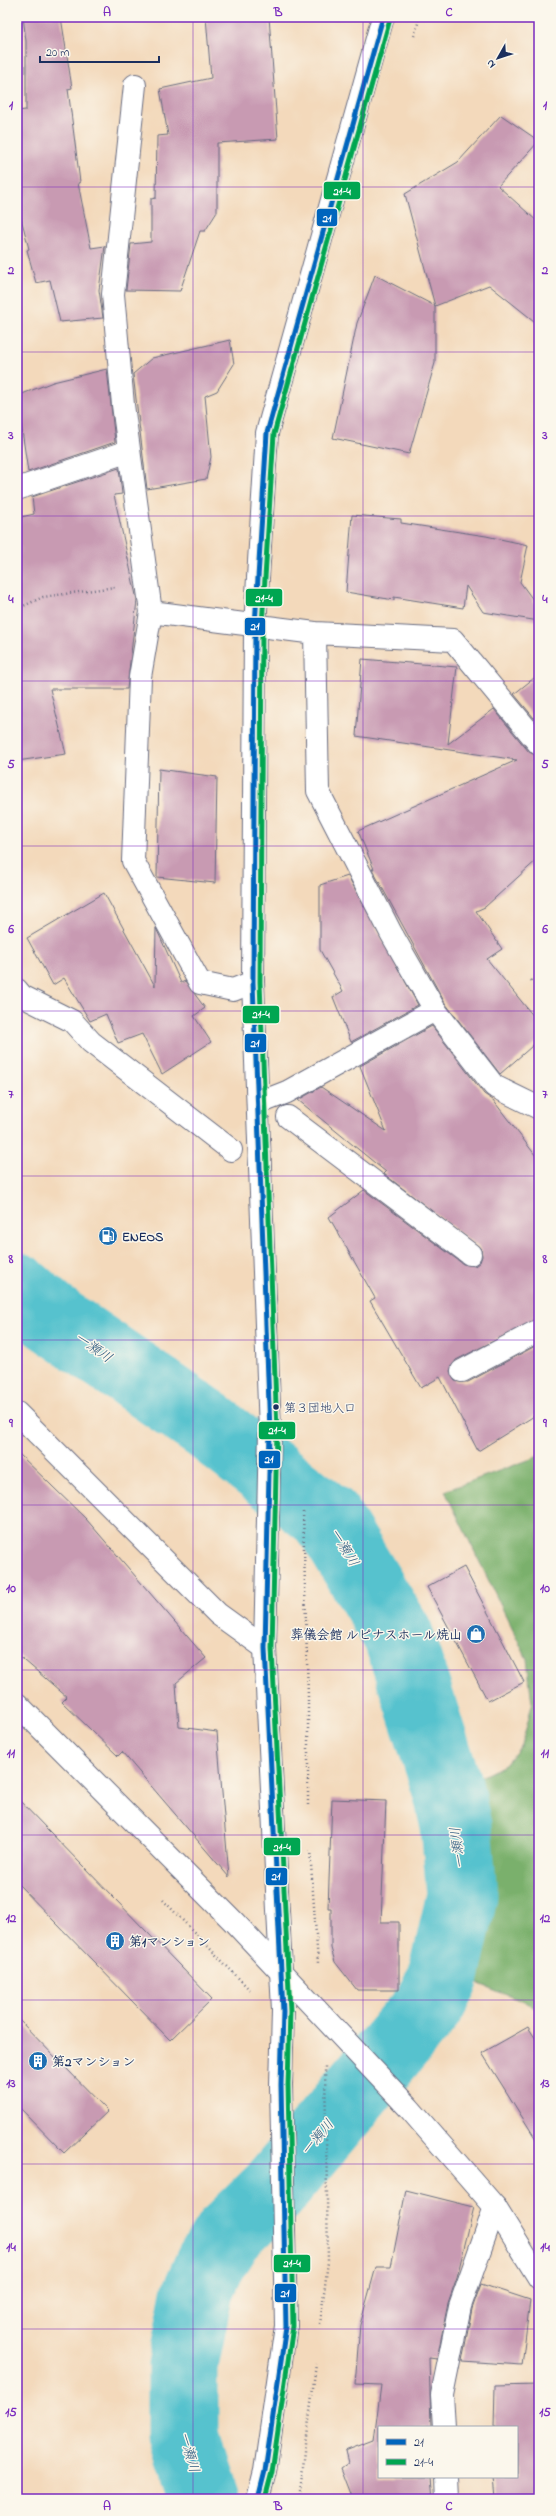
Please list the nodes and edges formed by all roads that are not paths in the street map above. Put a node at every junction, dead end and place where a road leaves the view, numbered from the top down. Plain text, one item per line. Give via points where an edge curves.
1 (383, 17) edge
2 (135, 85) dead end
3 (129, 451) junction
4 (17, 489) edge
5 (151, 612) junction
6 (255, 626) junction
7 (316, 633) junction
8 (539, 744) edge
9 (253, 982) junction
10 (17, 990) edge
11 (435, 1010) junction
12 (259, 1103) junction
13 (539, 1108) edge
14 (288, 1117) dead end
15 (232, 1150) dead end
16 (470, 1254) dead end
17 (539, 1330) edge
18 (462, 1371) dead end
19 (17, 1413) edge
20 (265, 1648) junction
21 (17, 1704) edge
22 (281, 1972) junction
23 (495, 2207) junction
24 (539, 2278) edge
25 (444, 2426) edge
26 (446, 2478) edge
27 (258, 2499) edge
28 (447, 2499) edge

1 - 6 street via 267,433
2 - 3 street via 113,294
3 - 4 street
3 - 5 street
5 - 6 street
5 - 9 street via 140,676 133,861 200,983 233,990
6 - 7 street
6 - 9 street
7 - 8 street via 452,640
7 - 11 street via 318,791 391,933
9 - 12 street
10 - 15 street via 22,996 72,1021 91,1042
11 - 12 street via 287,1092
11 - 13 street via 494,1086
12 - 20 street via 270,1431
14 - 16 street
17 - 18 street
19 - 20 street via 218,1614
20 - 22 street
21 - 22 street
22 - 23 street via 321,2016 334,2039 409,2108
22 - 27 street via 286,2326 265,2471
23 - 24 street
23 - 25 street via 460,2306 442,2395
26 - 28 street

